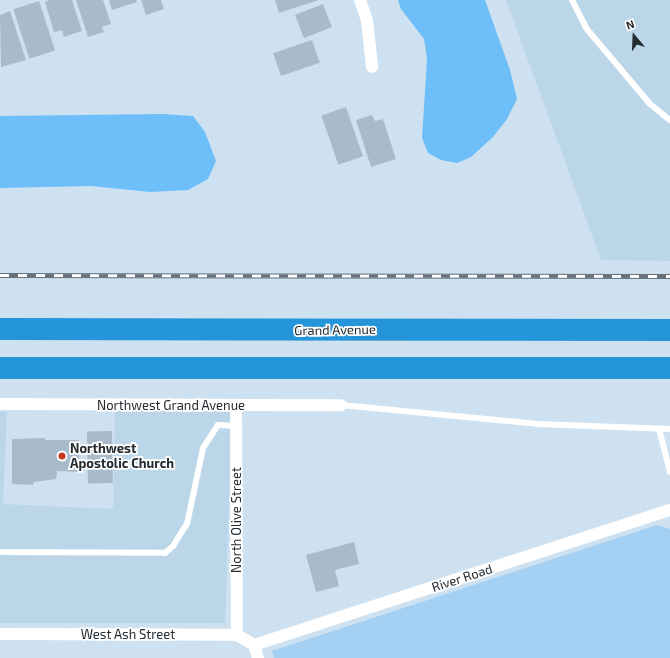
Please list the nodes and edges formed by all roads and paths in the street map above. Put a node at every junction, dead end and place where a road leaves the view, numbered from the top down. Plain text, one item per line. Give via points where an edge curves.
1 (360, 0) edge
2 (572, 0) edge
3 (372, 67) dead end
4 (670, 120) edge
5 (0, 330) edge
6 (670, 330) edge
7 (0, 368) edge
8 (670, 368) edge
9 (0, 404) edge
10 (236, 405) junction
11 (341, 405) joint
12 (236, 426) junction
13 (659, 429) junction
14 (670, 429) edge
15 (670, 472) edge
16 (670, 510) edge
17 (0, 552) edge
18 (0, 634) edge
19 (237, 635) junction
20 (254, 645) junction
21 (258, 658) edge

1 - 3 street via 367,20
2 - 4 lane via 586,28 650,104
5 - 6 highway, Grand Avenue
7 - 8 highway
9 - 10 street, Northwest Grand Avenue
10 - 11 street, Northwest Grand Avenue
10 - 12 street, North Olive Street
11 - 13 lane via 537,424
12 - 17 lane via 218,425 203,448 187,524 173,546 164,553
12 - 19 street, North Olive Street
13 - 14 lane
13 - 15 lane
16 - 20 street, River Road
18 - 19 street, West Ash Street
19 - 20 street
20 - 21 street

